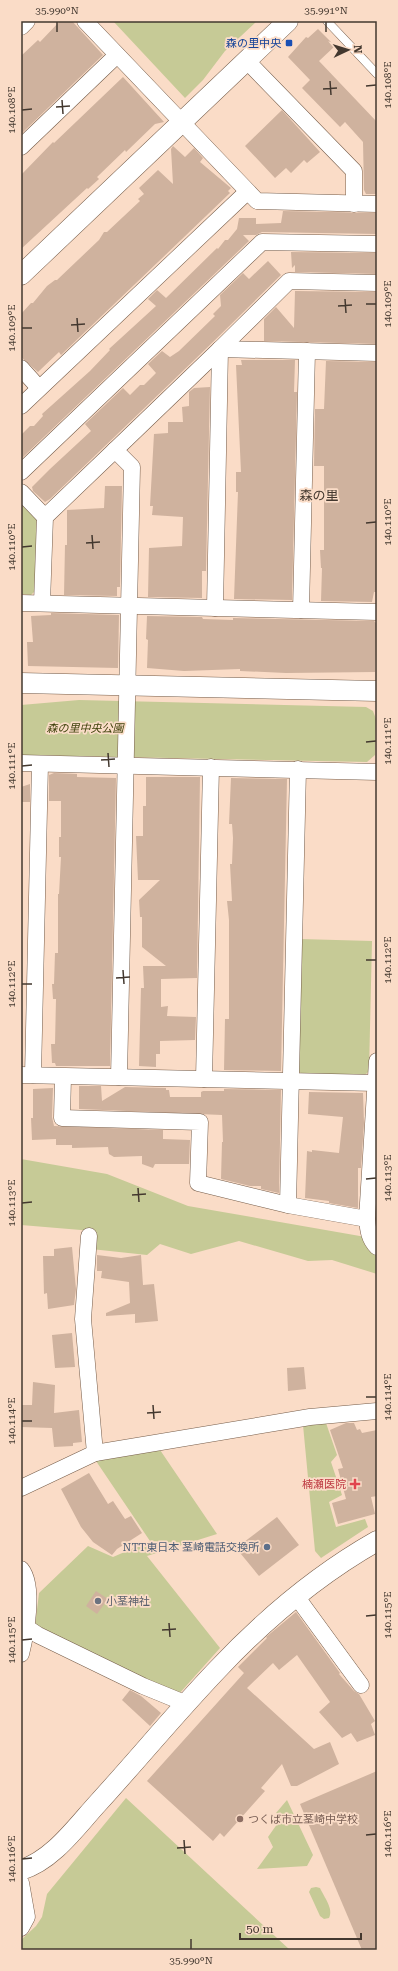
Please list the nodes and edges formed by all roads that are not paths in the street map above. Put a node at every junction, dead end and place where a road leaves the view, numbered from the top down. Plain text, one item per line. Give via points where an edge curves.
1 (27, 21) edge
2 (85, 21) edge
3 (288, 21) edge
4 (327, 21) edge
5 (21, 27) edge
6 (117, 55) junction
7 (246, 60) junction
8 (377, 74) edge
9 (182, 122) junction
10 (21, 147) edge
11 (246, 192) junction
12 (354, 204) junction
13 (377, 204) edge
14 (377, 244) edge
15 (21, 275) edge
16 (377, 283) edge
17 (220, 349) junction
18 (307, 351) junction
19 (377, 353) edge
20 (21, 368) edge
21 (39, 388) junction
22 (21, 406) edge
23 (115, 450) junction
24 (21, 472) edge
25 (21, 492) edge
26 (45, 517) junction
27 (21, 603) edge
28 (42, 603) junction
29 (129, 606) junction
30 (215, 608) junction
31 (301, 610) junction
32 (377, 612) edge
33 (21, 682) edge
34 (127, 685) junction
35 (377, 691) edge
36 (21, 763) edge
37 (40, 764) junction
38 (126, 765) junction
39 (212, 767) junction
40 (298, 769) junction
41 (377, 772) edge
42 (377, 1061) edge
43 (27, 1075) edge
44 (63, 1076) junction
45 (119, 1077) junction
46 (204, 1079) junction
47 (291, 1081) junction
48 (376, 1083) edge
49 (288, 1206) junction
50 (367, 1218) junction
51 (89, 1236) dead end
52 (377, 1247) edge
53 (377, 1411) edge
54 (95, 1453) junction
55 (21, 1488) edge
56 (377, 1541) edge
57 (21, 1569) edge
58 (296, 1596) junction
59 (26, 1627) junction
60 (21, 1654) edge
61 (361, 1686) dead end
62 (187, 1704) junction
63 (21, 1870) edge
64 (21, 1883) edge
65 (21, 1928) edge

1 - 5 street
2 - 6 street
3 - 7 street
4 - 8 lane
6 - 9 street
6 - 10 street
7 - 9 street
7 - 12 street via 354,172
9 - 11 street
9 - 15 street
11 - 12 street via 257,201
11 - 21 street
12 - 13 street
14 - 24 street via 262,242
16 - 17 street via 289,281
17 - 18 street
17 - 23 street
17 - 30 street
18 - 19 street
18 - 31 street
20 - 21 street
21 - 22 street
23 - 26 street
23 - 29 street via 132,467
25 - 26 street
26 - 28 street
27 - 28 street
28 - 29 street
29 - 30 street
29 - 34 street
30 - 31 street
31 - 32 street
33 - 34 street
34 - 35 street
34 - 38 street
36 - 37 street
37 - 38 street
37 - 43 street
38 - 39 street
38 - 45 street
39 - 40 street
39 - 46 street
40 - 41 street
40 - 47 street
42 - 48 street
43 - 44 street
44 - 45 street
44 - 49 street via 62,1118 200,1122 198,1183
45 - 46 street
46 - 47 street
47 - 48 street
47 - 49 street
48 - 50 street
49 - 50 street
50 - 52 street via 368,1232
51 - 54 street via 83,1319
53 - 54 street via 310,1417
54 - 55 street
56 - 58 street
57 - 59 street via 25,1574 28,1594
58 - 61 street
58 - 62 street via 247,1638
59 - 60 street
59 - 62 street via 38,1636
62 - 63 street via 45,1858
64 - 65 street via 28,1917

